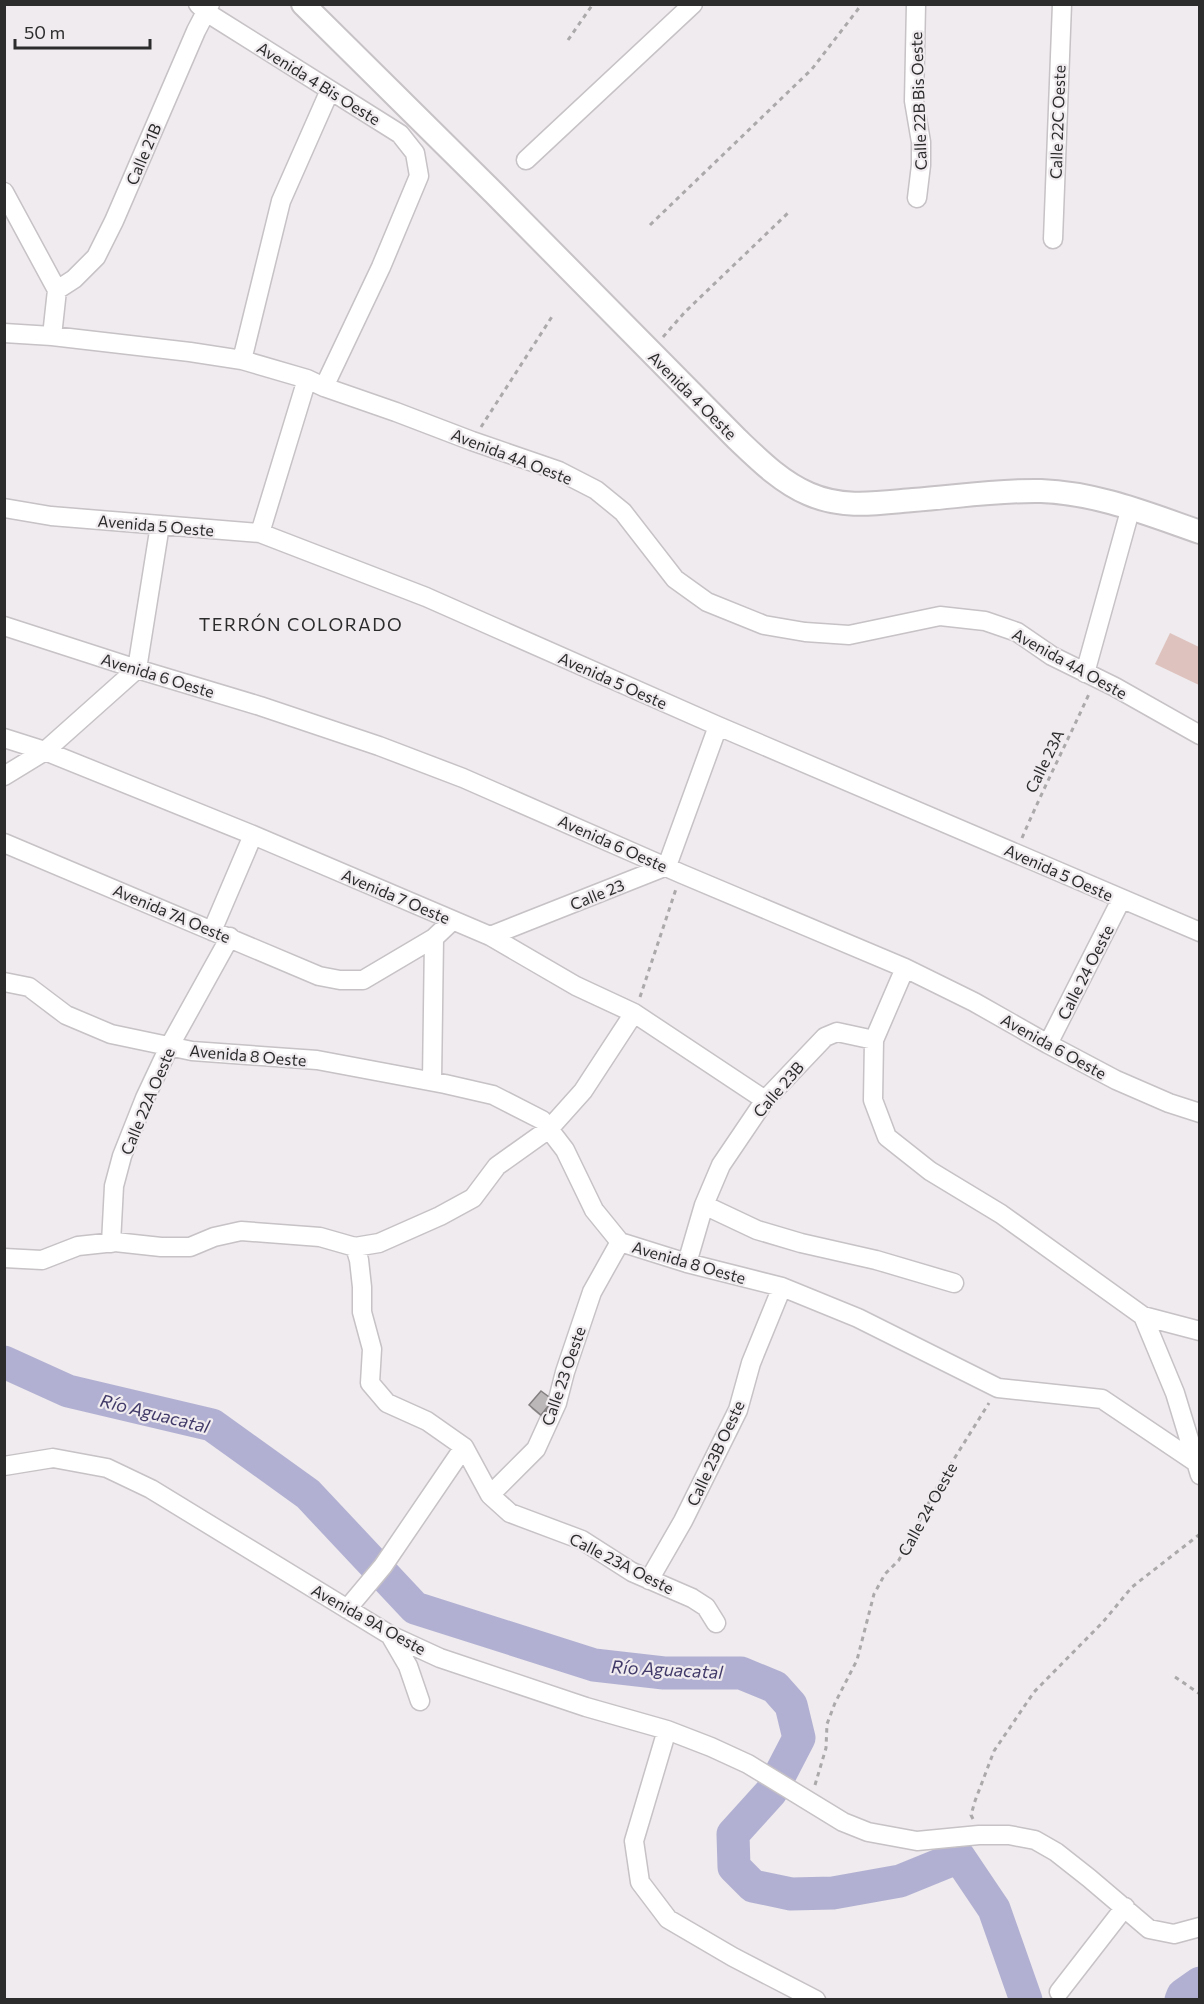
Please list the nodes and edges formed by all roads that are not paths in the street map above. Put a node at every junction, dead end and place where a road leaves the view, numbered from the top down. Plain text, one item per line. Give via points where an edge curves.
1 (303, 4) edge
2 (693, 4) edge
3 (916, 4) edge
4 (1062, 4) edge
5 (205, 7) edge
6 (330, 90) junction
7 (526, 160) dead end
8 (4, 192) edge
9 (917, 198) dead end
10 (1053, 239) dead end
11 (57, 290) junction
12 (4, 333) edge
13 (52, 336) junction
14 (242, 360) junction
15 (307, 379) junction
16 (324, 387) junction
17 (1131, 507) junction
18 (4, 508) edge
19 (160, 525) junction
20 (1200, 532) edge
21 (260, 533) junction
22 (4, 626) edge
23 (137, 669) junction
24 (1090, 676) junction
25 (718, 726) junction
26 (1200, 735) edge
27 (4, 738) edge
28 (45, 751) junction
29 (4, 776) edge
30 (253, 835) junction
31 (4, 843) edge
32 (674, 870) junction
33 (1121, 900) junction
34 (452, 921) junction
35 (212, 931) junction
36 (1200, 932) edge
37 (490, 936) junction
38 (230, 937) junction
39 (434, 938) junction
40 (905, 968) junction
41 (4, 982) edge
42 (634, 1013) junction
43 (874, 1040) junction
44 (1048, 1044) junction
45 (169, 1047) junction
46 (432, 1081) junction
47 (765, 1100) junction
48 (1200, 1113) edge
49 (549, 1129) junction
50 (704, 1205) junction
51 (620, 1242) junction
52 (111, 1243) junction
53 (355, 1247) junction
54 (4, 1258) edge
55 (687, 1263) junction
56 (954, 1283) dead end
57 (782, 1287) junction
58 (1143, 1316) junction
59 (1200, 1331) edge
60 (464, 1447) junction
61 (4, 1466) edge
62 (1197, 1468) edge
63 (490, 1495) junction
64 (648, 1580) junction
65 (350, 1606) junction
66 (716, 1623) dead end
67 (390, 1635) junction
68 (420, 1701) dead end
69 (667, 1730) junction
70 (1125, 1907) junction
71 (1200, 1927) edge
72 (1059, 1992) dead end
73 (816, 2000) edge

1 - 17 main road, Avenida 4 Oeste via 737,439 797,488 820,498 861,505 1040,491
2 - 7 street
3 - 9 street, Calle 22B Bis Oeste via 914,101 921,142
4 - 10 street, Calle 22C Oeste
5 - 6 street, Avenida 4 Bis Oeste
5 - 11 street, Calle 21B via 96,257
6 - 14 street via 281,201
6 - 16 street, Avenida 4 Bis Oeste via 400,134 415,153 419,177
8 - 11 street
11 - 13 street
12 - 13 street, Avenida 4A Oeste
13 - 14 street, Avenida 4A Oeste
14 - 15 street, Avenida 4A Oeste
15 - 16 street, Avenida 4A Oeste
15 - 21 street
16 - 24 street, Avenida 4A Oeste via 559,471 596,490 623,512 675,579 707,602 764,625 849,635 940,616 985,621 1017,632
17 - 20 main road, Avenida 4 Oeste
17 - 24 street
18 - 19 street, Avenida 5 Oeste
19 - 21 street, Avenida 5 Oeste
19 - 23 street
21 - 25 street, Avenida 5 Oeste via 426,597
22 - 23 street, Avenida 6 Oeste
23 - 28 street
23 - 32 street, Avenida 6 Oeste via 379,746 463,778
24 - 26 street, Avenida 4A Oeste
25 - 32 street
25 - 33 street, Avenida 5 Oeste
27 - 28 street, Avenida 7 Oeste
28 - 29 street
28 - 30 street, Avenida 7 Oeste
30 - 34 street, Avenida 7 Oeste
30 - 35 street
31 - 35 street, Avenida 7A Oeste
32 - 37 street, Calle 23
32 - 40 street, Avenida 6 Oeste
33 - 36 street, Avenida 5 Oeste
33 - 44 street, Calle 24 Oeste
34 - 37 street, Avenida 7 Oeste
34 - 39 street
35 - 38 street, Avenida 7A Oeste
37 - 42 street, Avenida 7 Oeste via 576,986
38 - 39 street, Avenida 7A Oeste via 319,976 340,980 363,980
38 - 45 street, Calle 22A Oeste
39 - 46 street
40 - 43 street
40 - 44 street, Avenida 6 Oeste
41 - 45 street, Avenida 8 Oeste via 29,987 66,1015 111,1034
42 - 47 street, Avenida 7 Oeste
42 - 49 street via 583,1092
43 - 47 street, Calle 23B via 837,1032 825,1037
43 - 58 street via 873,1100 887,1137 930,1171 1001,1214
44 - 48 street, Avenida 6 Oeste via 1116,1080
45 - 46 street, Avenida 8 Oeste via 317,1060
45 - 52 street, Calle 22A Oeste via 122,1156 114,1186
46 - 49 street, Avenida 8 Oeste via 493,1095 542,1120
47 - 50 street, Calle 23B via 722,1165
49 - 51 street, Avenida 8 Oeste via 565,1150 594,1210
49 - 53 street via 497,1166 473,1198 379,1243
50 - 55 street, Calle 23B
50 - 56 street via 758,1230
51 - 55 street, Avenida 8 Oeste
51 - 63 street, Calle 23 Oeste via 592,1292 557,1403 536,1449
52 - 53 street via 190,1247 241,1231 320,1237
52 - 54 street via 78,1246 42,1260
53 - 60 street via 362,1312 372,1349 370,1383 387,1403 427,1421
55 - 57 street, Avenida 8 Oeste
57 - 62 street, Avenida 8 Oeste via 858,1318 998,1388 1102,1399
57 - 64 street, Calle 23B Oeste via 751,1363 738,1410 683,1521
58 - 59 street
58 - 62 street via 1175,1393
60 - 63 street
60 - 65 street via 383,1566
61 - 65 street, Avenida 9A Oeste via 53,1458 107,1468 151,1489
63 - 64 street, Calle 23A Oeste via 510,1513 582,1540
64 - 66 street, Calle 23A Oeste via 692,1598 706,1607
65 - 67 street, Avenida 9A Oeste
67 - 68 street via 408,1666
67 - 69 street, Avenida 9A Oeste via 440,1658
69 - 70 street, Avenida 9A Oeste via 748,1764 843,1822 868,1832 917,1841 979,1835 1035,1840
69 - 73 street via 634,1841 640,1882 668,1919
70 - 71 street, Avenida 9A Oeste via 1149,1929 1174,1934
70 - 72 street

